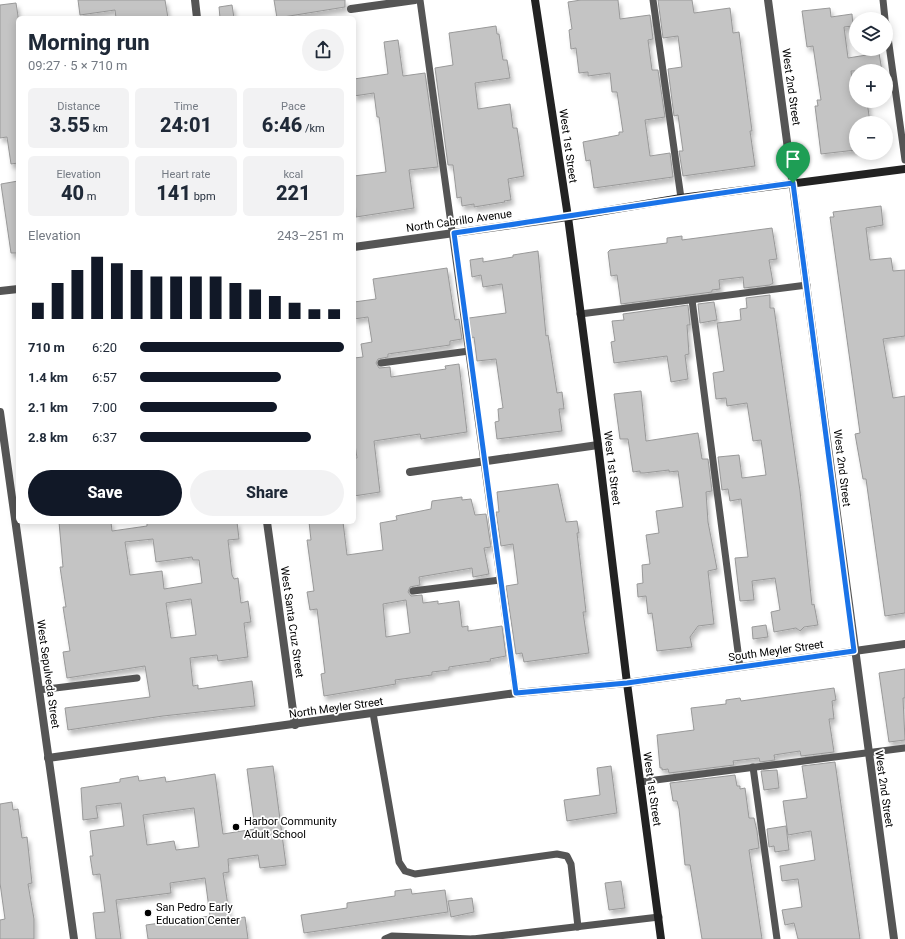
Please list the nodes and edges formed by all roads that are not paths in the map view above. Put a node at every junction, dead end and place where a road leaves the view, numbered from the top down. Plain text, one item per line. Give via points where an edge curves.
1 (195, 0) edge
2 (416, 0) edge
3 (420, 0) edge
4 (535, 0) edge
5 (653, 0) edge
6 (768, 0) edge
7 (883, 0) edge
8 (351, 9) dead end
9 (884, 12) edge
10 (197, 16) edge
11 (891, 56) edge
12 (905, 160) edge
13 (905, 168) edge
14 (793, 183) junction
15 (681, 198) junction
16 (568, 217) junction
17 (454, 233) junction
18 (356, 247) edge
19 (807, 285) junction
20 (16, 289) edge
21 (0, 291) edge
22 (692, 300) junction
23 (580, 314) junction
24 (469, 351) junction
25 (381, 363) dead end
26 (0, 412) edge
27 (598, 445) junction
28 (484, 462) junction
29 (410, 472) dead end
30 (267, 524) edge
31 (500, 580) junction
32 (413, 591) dead end
33 (905, 644) edge
34 (854, 651) junction
35 (740, 666) junction
36 (137, 678) dead end
37 (627, 683) junction
38 (39, 690) junction
39 (516, 693) junction
40 (373, 713) junction
41 (295, 725) junction
42 (905, 748) edge
43 (868, 753) junction
44 (48, 758) junction
45 (753, 768) junction
46 (640, 782) junction
47 (659, 917) junction
48 (578, 927) junction
49 (74, 939) edge
50 (385, 939) edge
51 (473, 939) edge
52 (661, 939) edge
53 (777, 939) edge
54 (894, 939) edge

1 - 10 street
2 - 8 street
3 - 17 lane
4 - 16 street, West 1st Street
5 - 15 lane
6 - 14 street, West 2nd Street
7 - 9 lane
11 - 12 lane
13 - 14 street
14 - 15 street
14 - 19 street, West 2nd Street
15 - 16 street
16 - 17 street, North Cabrillo Avenue
16 - 23 street, West 1st Street
17 - 18 street, North Cabrillo Avenue
17 - 24 lane
19 - 22 lane
19 - 34 street, West 2nd Street
20 - 21 street
22 - 23 lane
22 - 35 lane
23 - 27 street, West 1st Street
24 - 25 lane
24 - 28 lane
26 - 38 street, West Sepulveda Street
27 - 28 street
27 - 37 street, West 1st Street
28 - 29 street
28 - 31 lane
30 - 41 street, West Santa Cruz Street
31 - 32 lane
31 - 39 lane
33 - 34 street, South Meyler Street
34 - 35 street, South Meyler Street
34 - 43 street, West 2nd Street
35 - 37 street, South Meyler Street
36 - 38 lane
37 - 39 street, North Meyler Street
37 - 46 street, West 1st Street
38 - 44 street, West Sepulveda Street
39 - 40 street, North Meyler Street
40 - 41 street, North Meyler Street
40 - 48 lane via 399,862 405,871 415,874 557,854 567,856 571,864
41 - 44 street, North Meyler Street
42 - 43 lane
43 - 45 lane
43 - 54 street, West 2nd Street
44 - 49 street, West Sepulveda Street
45 - 46 lane
45 - 53 lane
46 - 47 street, West 1st Street
47 - 48 lane
47 - 52 street, West 1st Street
48 - 51 lane
50 - 51 lane via 392,936

